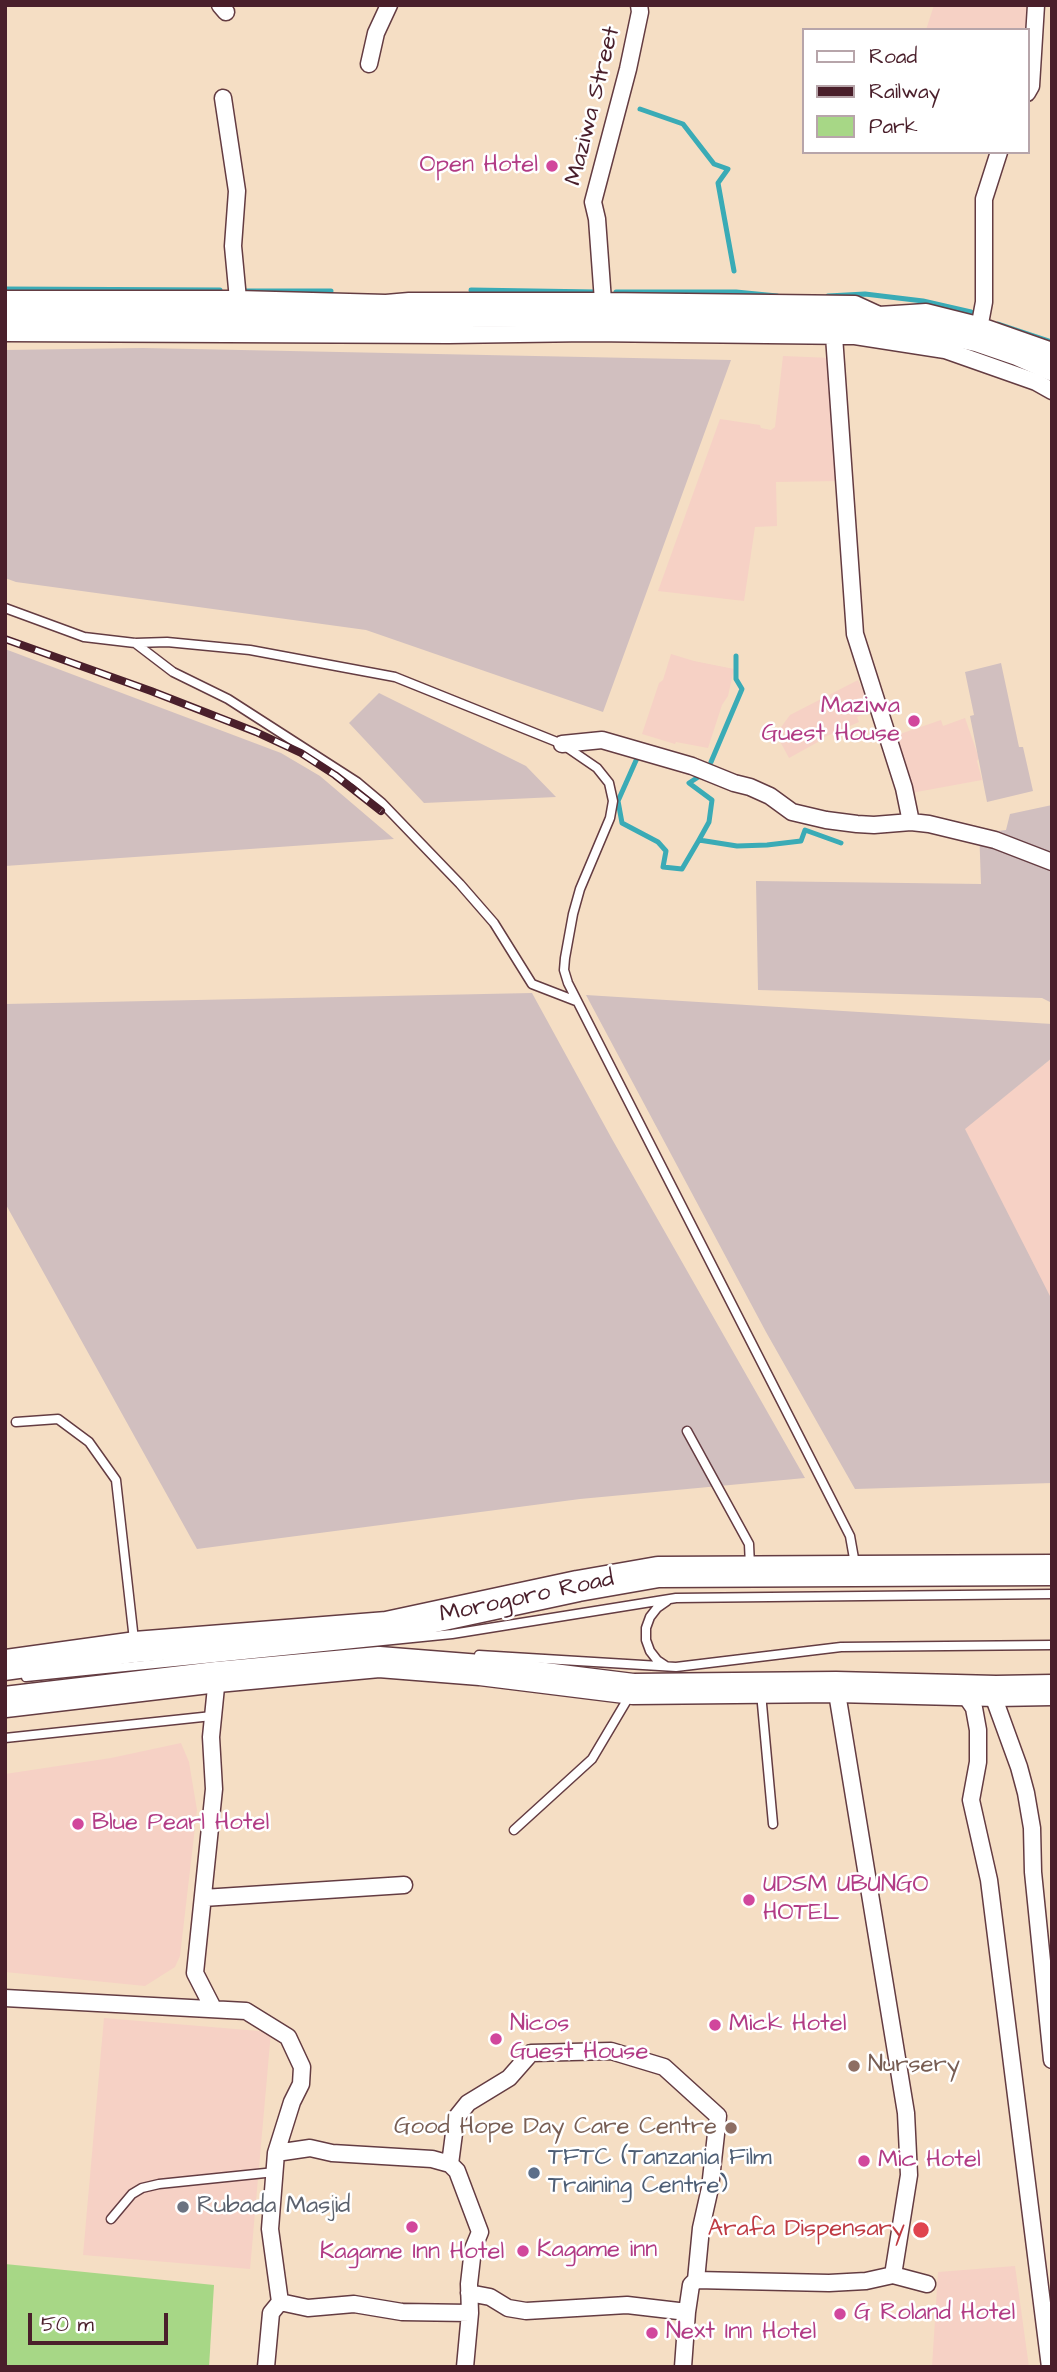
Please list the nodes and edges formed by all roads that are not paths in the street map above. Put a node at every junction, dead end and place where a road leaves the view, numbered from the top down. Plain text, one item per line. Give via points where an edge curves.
1 (389, 5) edge
2 (639, 5) edge
3 (1036, 5) edge
4 (369, 64) dead end
5 (1029, 90) edge
6 (222, 98) dead end
7 (998, 154) edge
8 (5, 299) edge
9 (603, 301) junction
10 (238, 307) junction
11 (5, 317) edge
12 (978, 333) junction
13 (5, 334) edge
14 (834, 336) junction
15 (1052, 351) edge
16 (1052, 369) edge
17 (1052, 391) edge
18 (5, 608) edge
19 (135, 643) junction
20 (562, 744) junction
21 (911, 822) junction
22 (1052, 862) edge
23 (576, 1001) junction
24 (16, 1422) dead end
25 (687, 1431) dead end
26 (1052, 1570) edge
27 (750, 1573) junction
28 (856, 1573) junction
29 (1052, 1594) edge
30 (677, 1598) junction
31 (1052, 1645) edge
32 (135, 1647) junction
33 (368, 1653) dead end
34 (394, 1653) dead end
35 (473, 1655) dead end
36 (314, 1658) dead end
37 (676, 1667) junction
38 (180, 1671) dead end
39 (217, 1676) junction
40 (113, 1678) dead end
41 (99, 1679) dead end
42 (10, 1682) edge
43 (72, 1682) dead end
44 (32, 1686) dead end
45 (836, 1688) junction
46 (633, 1689) junction
47 (961, 1689) junction
48 (761, 1690) junction
49 (1052, 1690) edge
50 (993, 1691) junction
51 (1052, 1698) edge
52 (212, 1716) junction
53 (5, 1738) edge
54 (773, 1824) dead end
55 (514, 1829) dead end
56 (404, 1885) dead end
57 (203, 1898) junction
58 (5, 1998) edge
59 (213, 2008) junction
60 (1052, 2060) edge
61 (276, 2153) junction
62 (450, 2164) junction
63 (275, 2172) junction
64 (111, 2218) dead end
65 (893, 2275) junction
66 (696, 2280) junction
67 (927, 2284) dead end
68 (469, 2292) junction
69 (280, 2302) junction
70 (687, 2312) junction
71 (470, 2314) junction
72 (266, 2367) edge
73 (466, 2367) edge
74 (683, 2367) edge
75 (1050, 2367) edge

1 - 4 street
2 - 9 street, Maziwa Street via 628,69 593,202
3 - 5 street
6 - 10 street via 237,191 233,246
7 - 12 street via 984,199 984,302
8 - 10 street
9 - 10 street
9 - 12 street via 855,304 879,315 926,312
10 - 11 main road
10 - 12 main road via 841,318
12 - 15 street
12 - 16 main road
13 - 14 street
14 - 17 street via 945,350
14 - 21 street via 855,634
18 - 19 lane via 83,637
19 - 20 lane via 250,650 395,677
19 - 23 lane via 173,672 228,699 357,782 494,923 532,984
20 - 21 street via 602,740 692,766 750,787 792,812 826,820 874,825
20 - 23 lane via 597,768 609,783 613,801 580,889 566,944 564,970
21 - 22 street via 995,840
23 - 28 lane via 850,1536
24 - 32 lane via 58,1419 89,1442 116,1480
25 - 27 lane via 749,1544
26 - 28 highway, Morogoro Road
27 - 28 highway, Morogoro Road
27 - 32 highway, Morogoro Road via 658,1572 387,1627
29 - 30 lane, Morogoro Road
30 - 37 lane via 657,1608 646,1640 657,1660
30 - 42 lane, Morogoro Road via 452,1634
31 - 37 lane, Morogoro Road via 841,1647
32 - 42 highway, Morogoro Road
33 - 34 lane
35 - 37 lane, Morogoro Road
36 - 38 lane
39 - 42 highway, Morogoro Road
39 - 46 highway, Morogoro Road via 379,1662
39 - 52 street
40 - 41 lane
43 - 44 lane
45 - 47 highway, Morogoro Road
45 - 48 highway, Morogoro Road
45 - 65 street via 906,2113 909,2175
46 - 48 highway, Morogoro Road
46 - 55 lane via 592,1759
47 - 50 highway, Morogoro Road
47 - 75 street via 974,1708 978,1730 971,1800 989,1880
48 - 54 lane
49 - 50 highway, Morogoro Road
50 - 51 highway
50 - 60 street via 1019,1767 1032,1828
52 - 53 lane
52 - 57 street via 214,1789
56 - 57 street
57 - 59 street via 195,1973
58 - 59 street
59 - 61 street via 246,2011 288,2037 295,2050 302,2067 301,2084
61 - 62 street via 310,2148
61 - 63 street
62 - 66 street via 456,2118 468,2103 509,2078 531,2053 611,2051 664,2067 718,2116
62 - 68 street via 462,2179 480,2232
63 - 64 lane via 142,2188
63 - 69 street via 270,2229
65 - 66 street via 829,2283
65 - 67 street
66 - 70 street
68 - 70 street via 526,2311 627,2305
68 - 71 street
69 - 71 street via 308,2308 354,2304 402,2312
69 - 72 street via 271,2313
70 - 74 street
71 - 73 street

